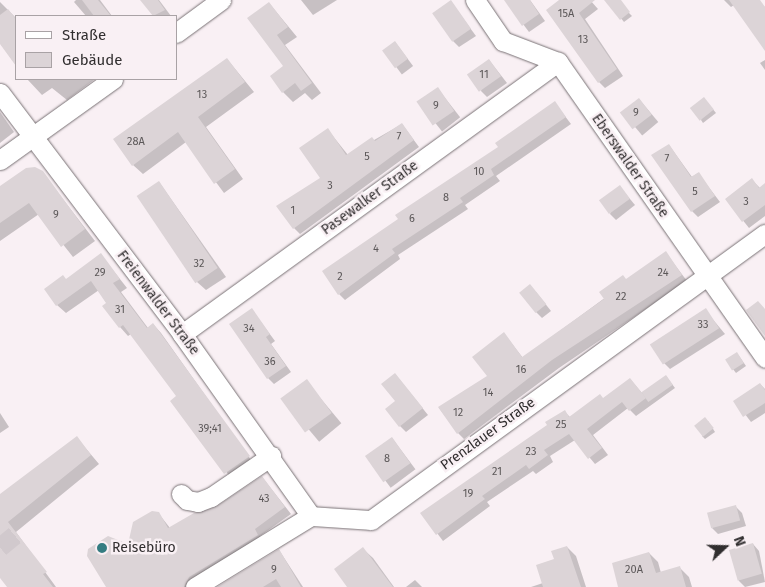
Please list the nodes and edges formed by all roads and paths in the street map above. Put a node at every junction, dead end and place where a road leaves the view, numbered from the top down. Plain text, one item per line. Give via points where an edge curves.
1 (221, 0) edge
2 (474, 0) edge
3 (178, 32) edge
4 (558, 62) junction
5 (112, 80) edge
6 (0, 93) edge
7 (33, 137) junction
8 (0, 160) edge
9 (765, 234) edge
10 (706, 275) junction
11 (182, 334) junction
12 (765, 358) edge
13 (271, 456) junction
14 (181, 494) dead end
15 (311, 516) junction
16 (195, 587) edge

1 - 3 street
2 - 4 street via 504,41
4 - 10 street, Eberswalder Straße
4 - 11 street, Pasewalker Straße
5 - 7 street
6 - 7 street, Freienwalder Straße
7 - 8 street
7 - 11 street, Freienwalder Straße
9 - 10 street, Prenzlauer Straße
10 - 12 street, Eberswalder Straße
10 - 15 street, Prenzlauer Straße via 371,520
11 - 13 street, Freienwalder Straße
13 - 14 street via 211,497 198,502 187,500
13 - 15 street, Freienwalder Straße
15 - 16 street

